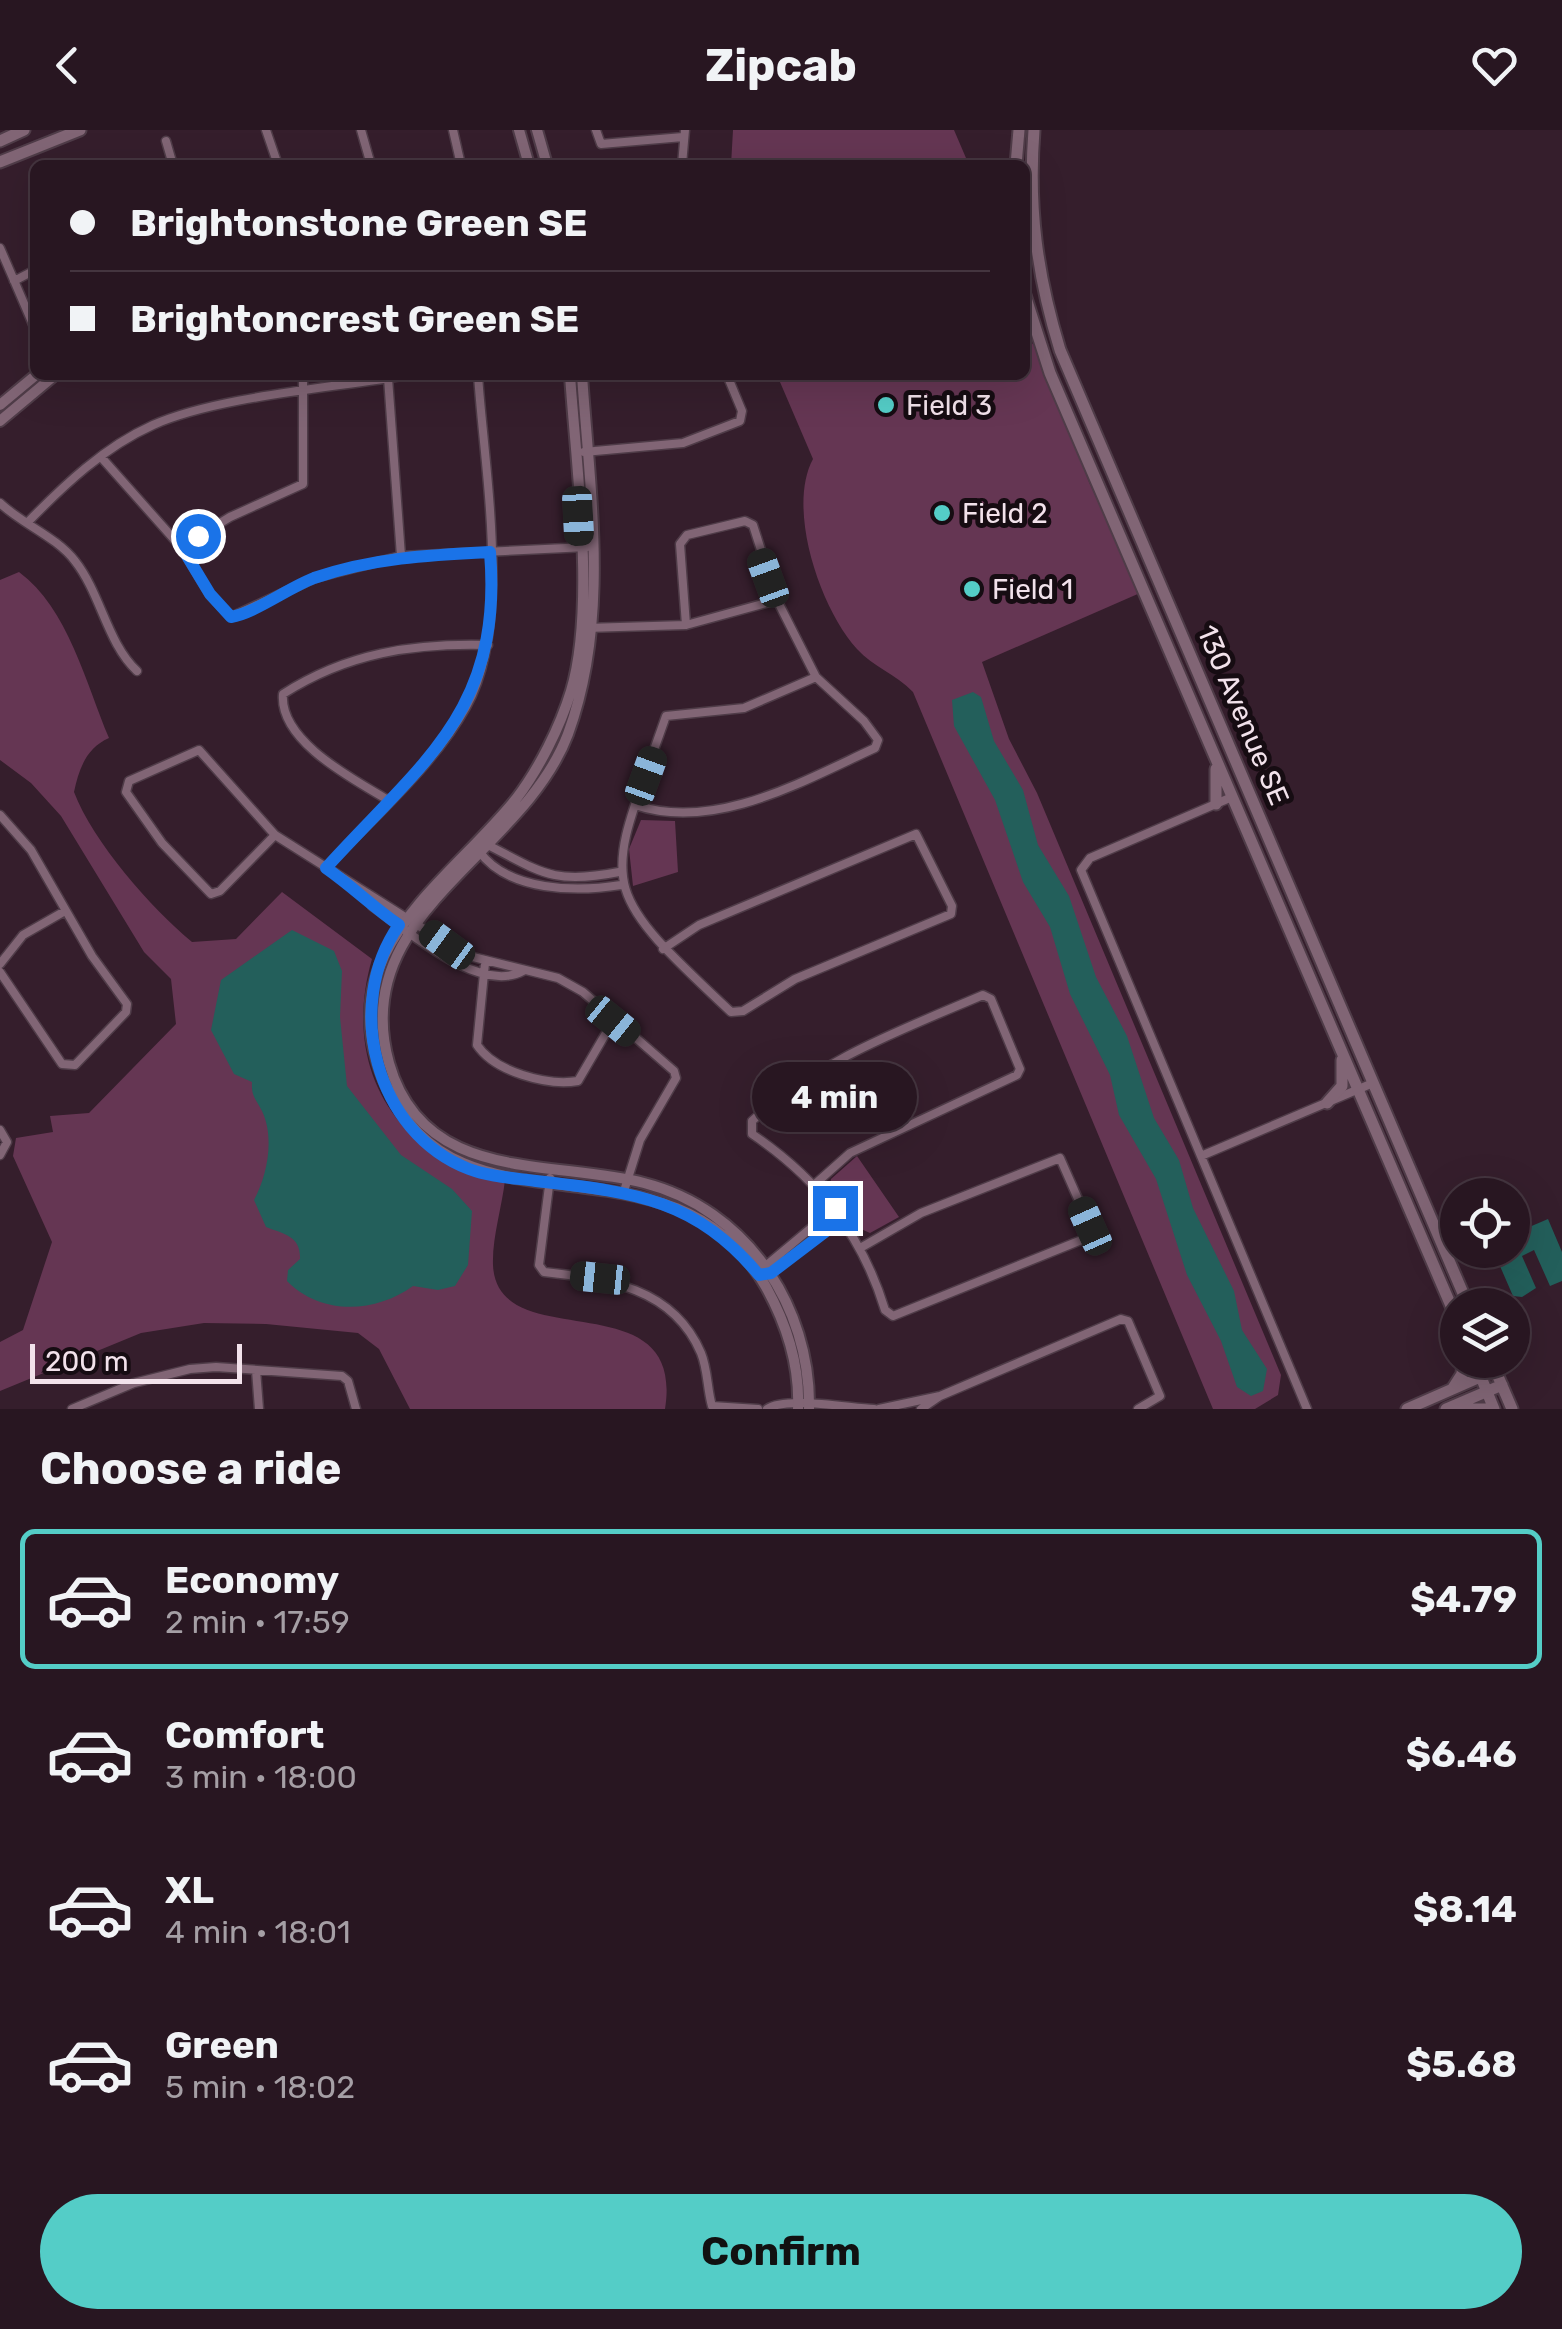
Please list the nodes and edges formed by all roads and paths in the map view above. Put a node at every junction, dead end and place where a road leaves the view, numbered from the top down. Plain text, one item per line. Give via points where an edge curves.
1 (24, 130) edge
2 (63, 130) edge
3 (80, 130) edge
4 (266, 130) edge
5 (361, 130) edge
6 (453, 130) edge
7 (519, 130) edge
8 (537, 130) edge
9 (596, 130) edge
10 (1020, 130) edge
11 (1034, 130) edge
12 (684, 134) edge
13 (0, 140) edge
14 (166, 141) dead end
15 (30, 150) junction
16 (172, 160) edge
17 (276, 160) edge
18 (370, 160) edge
19 (461, 160) edge
20 (527, 160) edge
21 (545, 160) edge
22 (682, 160) edge
23 (1017, 160) edge
24 (0, 162) edge
25 (0, 248) edge
26 (30, 273) edge
27 (14, 281) junction
28 (1041, 284) junction
29 (1030, 311) edge
30 (30, 318) edge
31 (1032, 318) junction
32 (30, 380) edge
33 (48, 380) edge
34 (303, 380) edge
35 (376, 380) edge
36 (388, 380) edge
37 (478, 380) edge
38 (571, 380) edge
39 (582, 380) edge
40 (729, 380) edge
41 (303, 392) junction
42 (0, 405) edge
43 (0, 421) edge
44 (1093, 428) junction
45 (581, 452) junction
46 (101, 457) junction
47 (0, 503) edge
48 (27, 523) junction
49 (181, 546) junction
50 (585, 547) junction
51 (490, 552) junction
52 (402, 556) junction
53 (777, 600) junction
54 (686, 626) junction
55 (587, 628) junction
56 (488, 645) junction
57 (371, 654) junction
58 (373, 668) dead end
59 (137, 671) dead end
60 (816, 677) junction
61 (1213, 750) junction
62 (1234, 757) junction
63 (1232, 798) junction
64 (388, 800) junction
65 (1216, 804) junction
66 (635, 805) junction
67 (2, 821) edge
68 (275, 835) junction
69 (476, 842) junction
70 (490, 845) junction
71 (480, 855) junction
72 (326, 868) junction
73 (619, 872) junction
74 (621, 885) junction
75 (64, 910) junction
76 (1302, 916) junction
77 (408, 924) junction
78 (663, 948) junction
79 (485, 963) junction
80 (0, 968) edge
81 (522, 971) junction
82 (482, 974) junction
83 (613, 1021) junction
84 (1336, 1037) junction
85 (1373, 1083) junction
86 (1359, 1089) junction
87 (1327, 1103) junction
88 (0, 1130) edge
89 (0, 1154) edge
90 (1201, 1156) junction
91 (550, 1176) junction
92 (625, 1185) junction
93 (814, 1185) junction
94 (835, 1208) junction
95 (842, 1219) junction
96 (862, 1247) junction
97 (1425, 1248) junction
98 (765, 1270) junction
99 (1443, 1288) edge
100 (1461, 1288) edge
101 (1440, 1289) edge
102 (256, 1370) junction
103 (1459, 1378) edge
104 (1479, 1378) edge
105 (1481, 1378) edge
106 (1499, 1378) edge
107 (1502, 1385) junction
108 (1450, 1391) junction
109 (1487, 1391) junction
110 (940, 1396) junction
111 (804, 1407) edge
112 (894, 1408) edge
113 (72, 1409) edge
114 (259, 1409) edge
115 (356, 1409) edge
116 (758, 1409) edge
117 (766, 1409) edge
118 (876, 1409) edge
119 (920, 1409) edge
120 (1138, 1409) edge
121 (1306, 1409) edge
122 (1407, 1409) edge
123 (1447, 1409) edge
124 (1486, 1409) edge
125 (1494, 1409) edge
126 (1512, 1409) edge

1 - 13 main road
2 - 15 main road
3 - 15 main road
4 - 17 street
5 - 18 street
6 - 19 street
7 - 20 street
8 - 21 street
9 - 12 street via 601,144
10 - 23 main road
11 - 28 main road, 130 Avenue SE via 1031,206
12 - 22 street
14 - 16 street
15 - 24 main road
25 - 27 street
26 - 27 street
27 - 30 street
28 - 31 main road
28 - 44 main road, 130 Avenue SE
29 - 31 main road, 130 Avenue SE
31 - 44 main road via 1046,329
31 - 61 main road, 130 Avenue SE
32 - 42 street
33 - 43 street
34 - 41 street
35 - 41 street
36 - 52 street
37 - 51 street
38 - 45 street
39 - 45 street
40 - 45 street via 740,421 683,444
41 - 46 street via 173,417
41 - 49 street via 303,484
44 - 62 main road, 130 Avenue SE
45 - 50 street
46 - 48 street via 72,476
46 - 49 street
47 - 48 street
48 - 59 street via 73,558 124,659
49 - 52 street via 231,617 315,578
50 - 51 street
50 - 55 street
51 - 52 street
51 - 56 street
53 - 54 street
53 - 54 street via 753,525 745,521 687,535 680,544
53 - 60 street
54 - 55 street
55 - 69 street via 556,730 519,795
55 - 70 street via 582,688 566,739
56 - 57 street via 408,646
56 - 64 street via 460,717
57 - 58 street
57 - 64 street via 306,680 283,694 282,708 324,758
60 - 66 street via 744,708 666,716
60 - 66 street via 864,721 878,740 875,748 735,806 681,814
61 - 63 main road, 130 Avenue SE
61 - 65 main road
62 - 63 main road
62 - 76 main road, 130 Avenue SE
63 - 65 street
63 - 76 main road via 1248,810
63 - 84 main road, 130 Avenue SE
64 - 72 street
65 - 90 street via 1090,858 1081,870
66 - 73 street
67 - 75 street via 31,850
68 - 68 street via 199,750 129,781 126,792 141,816 211,894
68 - 72 street
69 - 70 street
69 - 71 street
69 - 77 street
70 - 71 street
70 - 73 street via 539,872 570,878
71 - 74 street via 539,884 568,890
71 - 77 street
72 - 77 street
73 - 74 street
74 - 78 street
75 - 80 street via 23,936
75 - 80 street via 127,1004 75,1065 62,1064
76 - 85 main road, 130 Avenue SE
77 - 79 street
77 - 82 street via 442,956
77 - 91 street via 388,974 381,1022 401,1091 436,1136 457,1148
78 - 78 street via 731,1012 743,1012 795,979 950,914 952,906 916,834 700,925
79 - 81 street
79 - 82 street
81 - 82 street
81 - 83 street via 558,978
82 - 83 street via 477,1044 517,1072 578,1081
83 - 92 street via 676,1078 640,1140
84 - 86 main road, 130 Avenue SE
84 - 87 main road via 1344,1078
85 - 86 street
85 - 100 main road, 130 Avenue SE
86 - 87 street
86 - 97 main road, 130 Avenue SE
87 - 90 street
88 - 89 street via 7,1142
90 - 121 street
91 - 92 street
91 - 116 street via 539,1265 544,1272 624,1283 662,1303 702,1356 712,1406
92 - 98 street via 670,1193 706,1212
93 - 93 street via 752,1134 752,1121 842,1056 983,995 991,1000 1020,1070 1016,1076 850,1153
93 - 94 street
94 - 95 street
94 - 98 street
95 - 96 street
95 - 98 street
96 - 96 street via 893,1316 1084,1239 1090,1226 1060,1158 1051,1158 921,1213
97 - 99 main road, 130 Avenue SE
97 - 101 main road, 130 Avenue SE
98 - 111 street via 801,1339
102 - 113 street via 190,1369
102 - 114 street
102 - 115 street via 342,1376
103 - 108 main road
104 - 108 main road
105 - 109 main road
106 - 107 main road
107 - 109 main road
107 - 126 main road
108 - 122 main road
109 - 123 main road
109 - 125 main road
110 - 112 street
110 - 119 street
110 - 120 street via 1121,1319 1128,1321 1160,1396
111 - 117 street
111 - 118 street
112 - 118 street
123 - 124 main road

